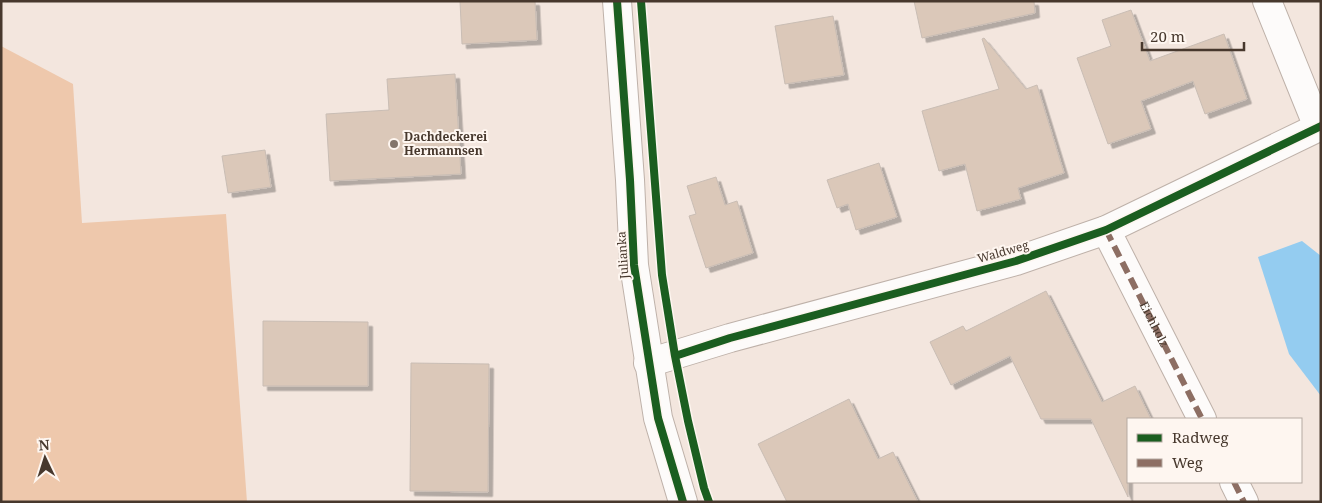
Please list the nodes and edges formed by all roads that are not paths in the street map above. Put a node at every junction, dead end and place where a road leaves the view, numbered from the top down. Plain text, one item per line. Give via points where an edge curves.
1 (617, 1) edge
2 (1267, 1) edge
3 (1319, 127) edge
4 (1106, 230) junction
5 (648, 363) junction
6 (1201, 418) edge
7 (1234, 483) edge
8 (683, 502) edge
9 (1244, 502) edge

1 - 5 street, Julianka via 634,265
2 - 3 street
3 - 4 street, Waldweg
4 - 5 street, Waldweg via 1016,261
4 - 6 street, Eichholz
5 - 8 street, Julianka via 658,418
7 - 9 street

